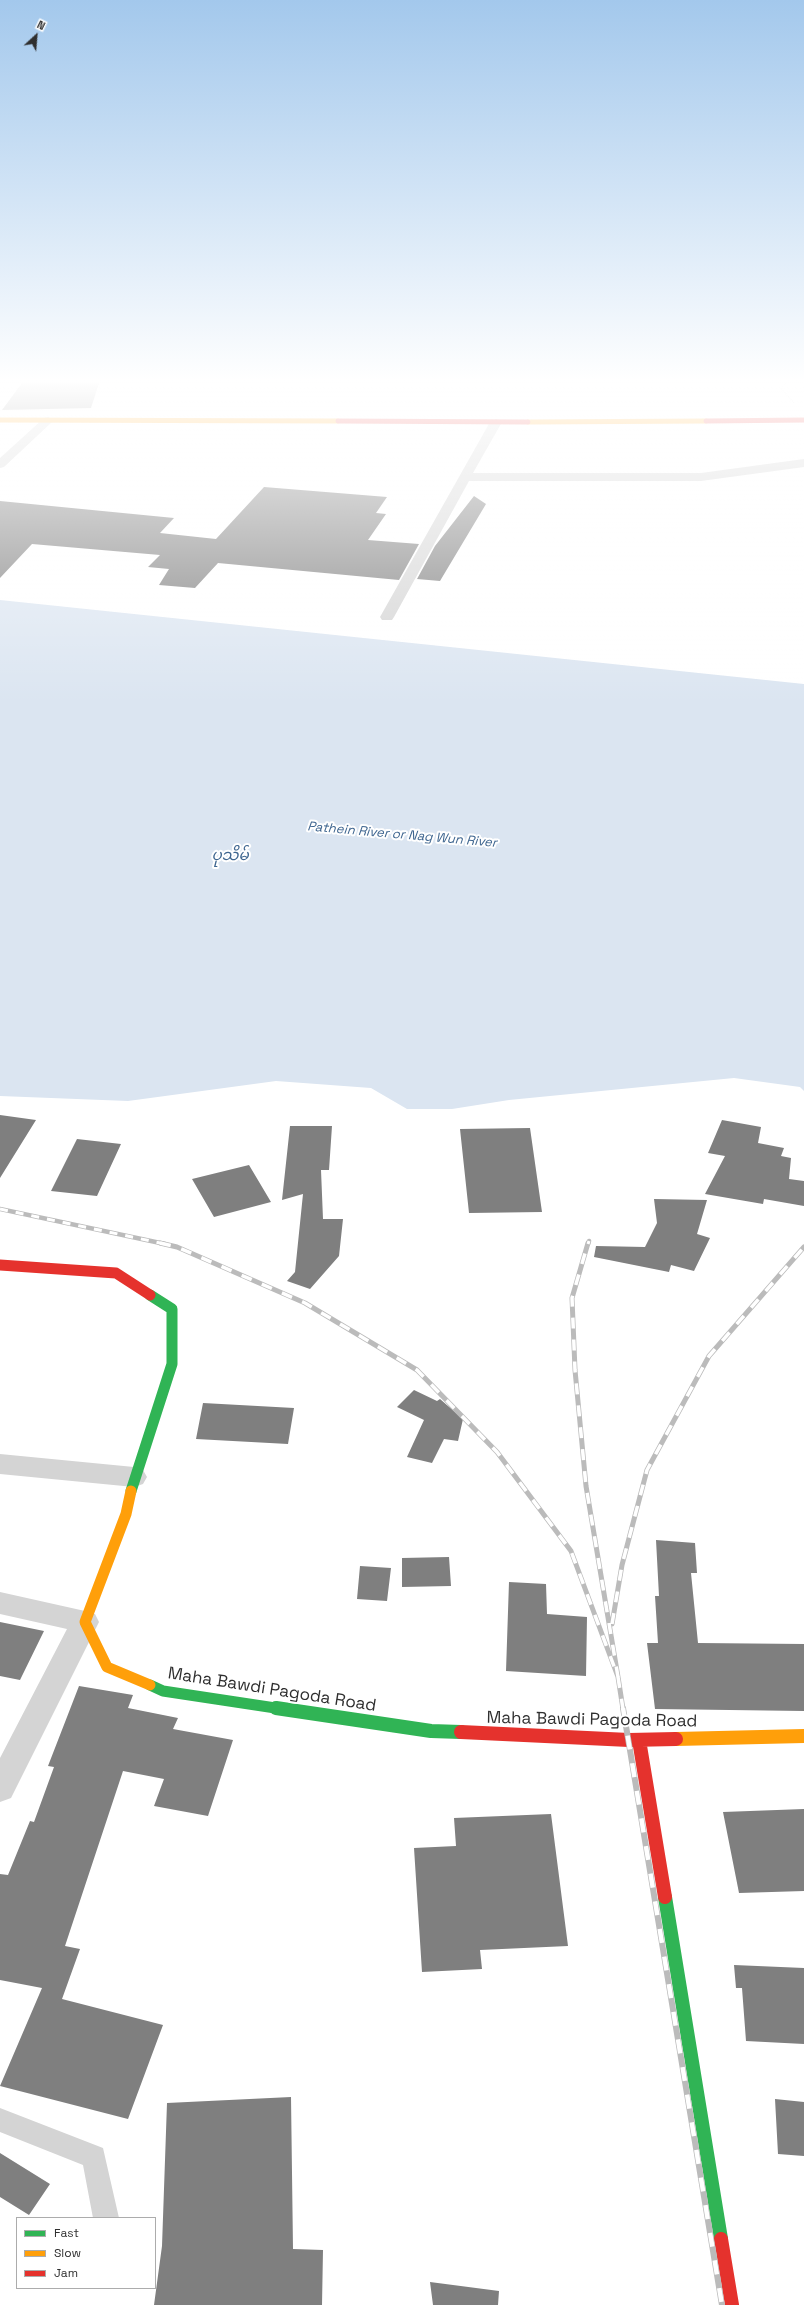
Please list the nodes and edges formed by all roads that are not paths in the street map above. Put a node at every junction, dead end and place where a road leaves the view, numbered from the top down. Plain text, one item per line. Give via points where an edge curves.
1 (458, 491) edge
2 (387, 617) dead end
3 (0, 1266) edge
4 (0, 1464) edge
5 (134, 1477) junction
6 (0, 1603) edge
7 (85, 1622) junction
8 (804, 1736) edge
9 (639, 1740) junction
10 (0, 1789) edge
11 (0, 2120) edge
12 (106, 2217) edge
13 (732, 2305) edge

1 - 2 street
3 - 5 street via 116,1273 172,1309 172,1364
4 - 5 street
5 - 7 street via 126,1514
6 - 7 street
7 - 9 street, Maha Bawdi Pagoda Road via 107,1667 163,1691 431,1731
7 - 10 street
8 - 9 street, Maha Bawdi Pagoda Road
9 - 13 street
11 - 12 lane via 94,2157

